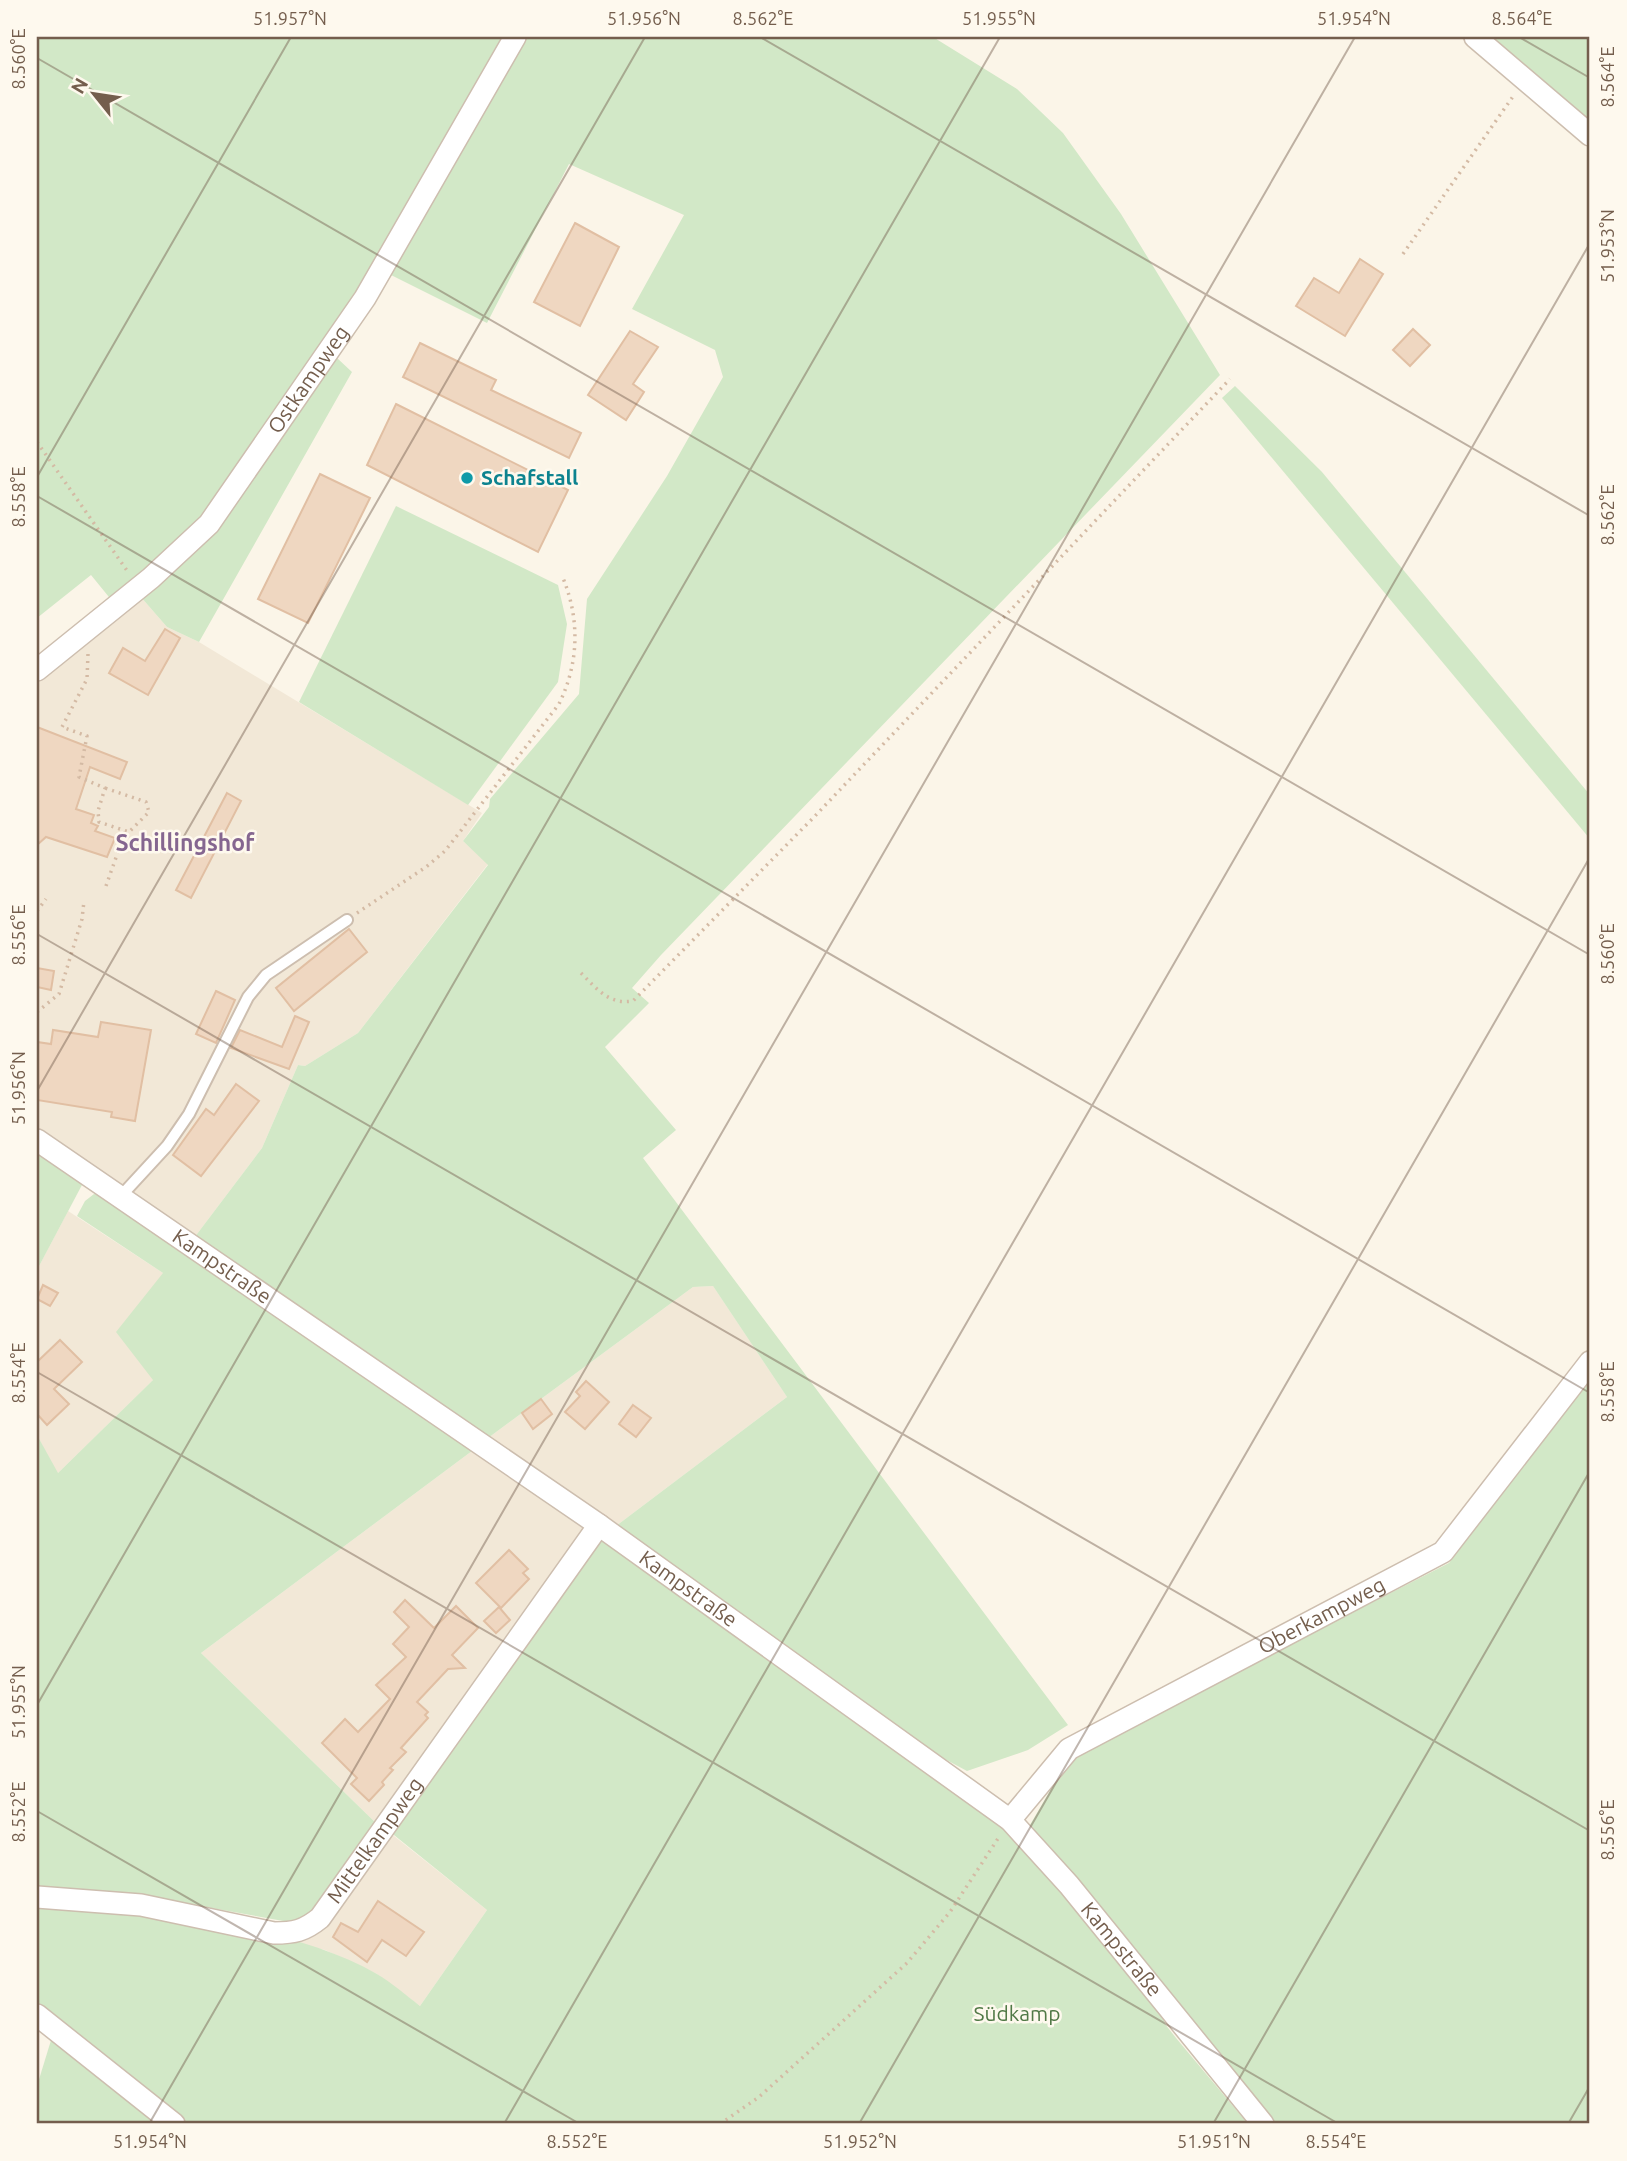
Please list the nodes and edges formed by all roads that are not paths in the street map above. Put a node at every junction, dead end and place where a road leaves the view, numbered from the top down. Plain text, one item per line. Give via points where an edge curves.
1 (515, 37) edge
2 (1475, 37) edge
3 (1590, 135) edge
4 (37, 670) edge
5 (347, 920) road end
6 (37, 1140) edge
7 (120, 1197) junction
8 (1590, 1362) edge
9 (599, 1525) junction
10 (1010, 1820) junction
11 (37, 1898) edge
12 (37, 2015) edge
13 (174, 2124) edge
14 (1263, 2124) edge

1 - 4 street, Ostkampweg via 365,298 209,524
2 - 3 street
5 - 7 lane via 266,975 248,997 190,1114
6 - 7 street, Kampstraße
7 - 9 street, Kampstraße
8 - 10 street, Oberkampweg via 1443,1552 1069,1749
9 - 10 street, Kampstraße
9 - 11 street, Mittelkampweg via 320,1918 306,1929 274,1933 141,1905
10 - 14 street, Kampstraße via 1069,1885
12 - 13 street

